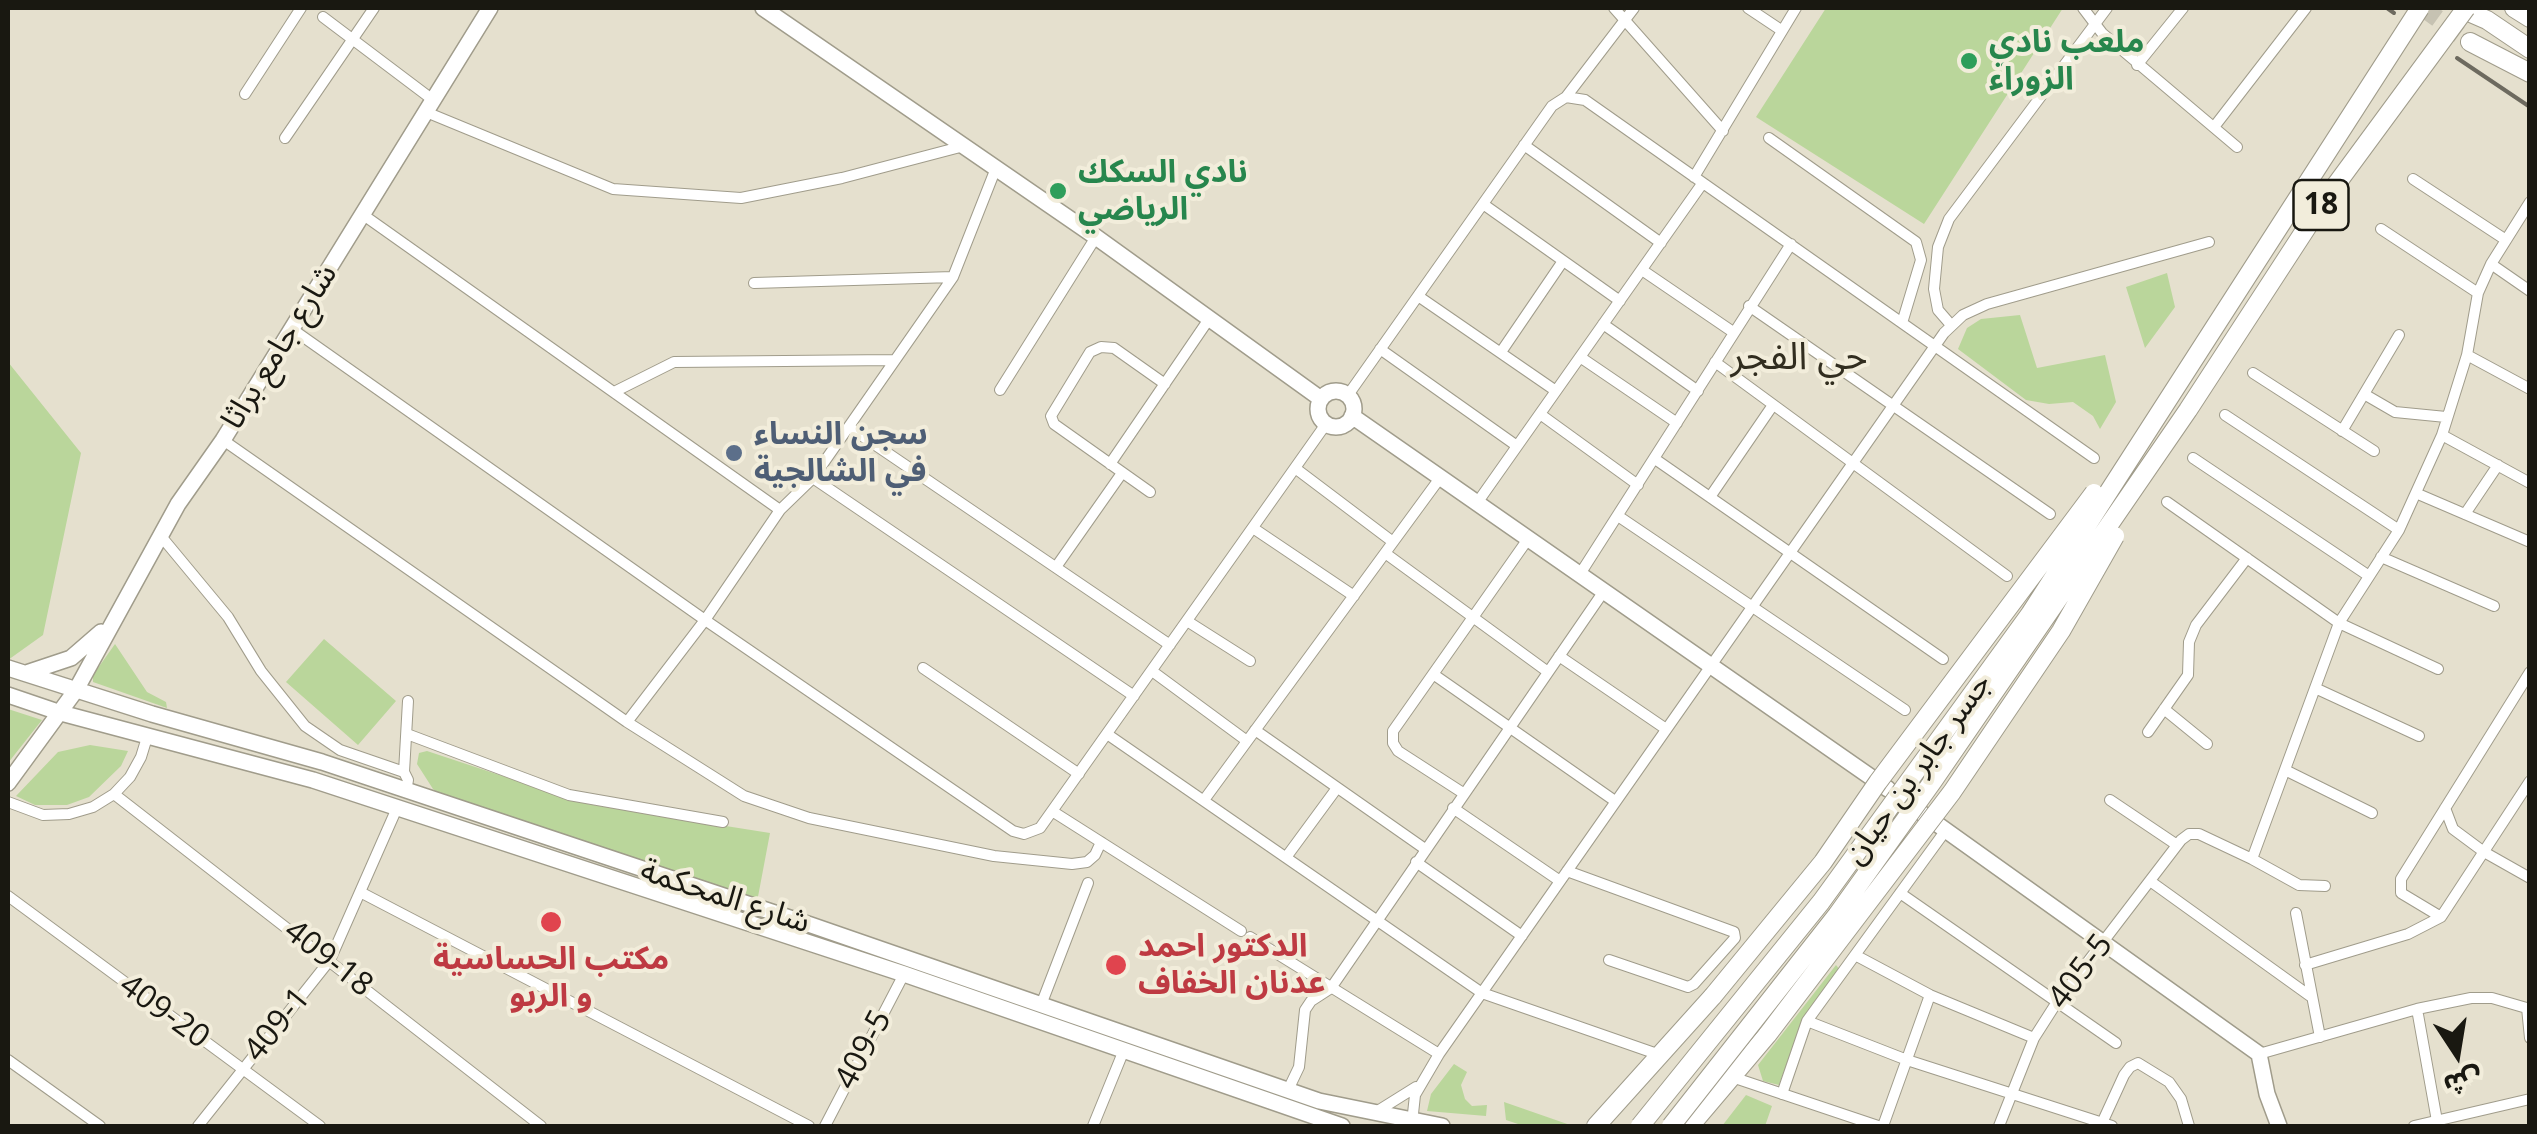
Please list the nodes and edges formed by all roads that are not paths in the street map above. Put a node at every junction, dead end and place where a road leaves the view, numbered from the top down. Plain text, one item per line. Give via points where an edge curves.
1 (302, 8) edge
2 (374, 8) edge
3 (490, 8) edge
4 (763, 8) edge
5 (1614, 8) edge
6 (1634, 8) edge
7 (1748, 8) edge
8 (1796, 8) edge
9 (2084, 8) edge
10 (2107, 8) edge
11 (2183, 8) edge
12 (2306, 8) edge
13 (2420, 8) edge
14 (2514, 8) edge
15 (2465, 9) edge
16 (2530, 18) edge
17 (1624, 22) junction
18 (2094, 24) junction
19 (1782, 30) junction
20 (355, 40) junction
21 (2470, 42) tunnel mouth
22 (2530, 48) edge
23 (2137, 65) junction
24 (2530, 73) edge
25 (245, 94) dead end
26 (1566, 98) junction
27 (430, 106) junction
28 (2214, 128) junction
29 (1724, 131) junction
30 (285, 138) dead end
31 (1769, 138) dead end
32 (1524, 145) junction
33 (964, 146) junction
34 (2237, 147) dead end
35 (996, 168) junction
36 (1698, 180) junction
37 (2413, 180) dead end
38 (2529, 202) edge
39 (1483, 204) junction
40 (362, 214) junction
41 (2380, 228) dead end
42 (1096, 237) junction
43 (2506, 240) junction
44 (2209, 242) dead end
45 (1660, 243) junction
46 (1791, 244) junction
47 (1563, 261) junction
48 (2490, 264) junction
49 (1642, 270) junction
50 (953, 278) junction
51 (754, 284) dead end
52 (2530, 291) edge
53 (2478, 293) junction
54 (1418, 296) junction
55 (1620, 301) junction
56 (1750, 306) junction
57 (1209, 319) junction
58 (1603, 324) junction
59 (1902, 324) junction
60 (1951, 325) junction
61 (292, 328) junction
62 (1733, 332) junction
63 (2400, 335) dead end
64 (1934, 345) junction
65 (1380, 348) junction
66 (1501, 352) junction
67 (2467, 355) junction
68 (1580, 357) junction
69 (895, 360) junction
70 (1715, 362) junction
71 (2253, 373) dead end
72 (1165, 384) junction
73 (2530, 388) edge
74 (1000, 390) dead end
75 (1556, 391) junction
76 (1698, 391) junction
77 (614, 392) junction
78 (2169, 393) junction
79 (2364, 394) junction
80 (1348, 395) junction
81 (1321, 398) junction
82 (1773, 404) junction
83 (1892, 405) junction
84 (2188, 410) junction
85 (1540, 414) junction
86 (2225, 415) dead end
87 (1352, 416) junction
88 (2446, 418) junction
89 (1677, 423) junction
90 (1326, 424) junction
91 (849, 426) junction
92 (2342, 431) junction
93 (2442, 435) junction
94 (222, 440) junction
95 (1517, 446) junction
96 (2374, 451) dead end
97 (2094, 458) dead end
98 (2193, 458) dead end
99 (1655, 459) junction
100 (1852, 462) junction
101 (1110, 464) junction
102 (2498, 465) junction
103 (1295, 468) junction
104 (1122, 473) junction
105 (813, 478) junction
106 (1440, 478) junction
107 (2530, 483) edge
108 (1638, 486) junction
109 (1150, 492) dead end
110 (2418, 494) junction
111 (1710, 497) junction
112 (2168, 502) dead end
113 (1477, 503) junction
114 (780, 510) junction
115 (2050, 514) dead end
116 (2465, 514) junction
117 (1618, 516) junction
118 (1252, 528) junction
119 (2399, 530) junction
120 (160, 536) junction
121 (1528, 539) junction
122 (1394, 542) junction
123 (2530, 542) edge
124 (1789, 552) junction
125 (1385, 554) junction
126 (2381, 557) junction
127 (2247, 558) junction
128 (1056, 568) junction
129 (1580, 574) junction
130 (2006, 576) dead end
131 (2369, 576) junction
132 (1604, 592) junction
133 (1354, 596) junction
134 (1751, 606) junction
135 (2494, 606) dead end
136 (1473, 617) junction
137 (114, 618) junction
138 (705, 620) junction
139 (1186, 621) junction
140 (2339, 623) junction
141 (1170, 645) junction
142 (1558, 656) junction
143 (1943, 659) dead end
144 (1250, 662) dead end
145 (1710, 665) junction
146 (8, 668) edge
147 (923, 668) dead end
148 (2438, 669) dead end
149 (1152, 671) junction
150 (1548, 672) junction
151 (2530, 672) edge
152 (24, 674) junction
153 (1433, 674) junction
154 (2315, 688) junction
155 (76, 690) junction
156 (8, 695) edge
157 (1134, 696) junction
158 (408, 701) dead end
159 (1905, 710) dead end
160 (2164, 710) junction
161 (61, 713) junction
162 (628, 722) junction
163 (1510, 726) junction
164 (1666, 729) junction
165 (1255, 730) junction
166 (2148, 732) dead end
167 (148, 734) junction
168 (407, 734) junction
169 (1107, 734) junction
170 (2419, 736) dead end
171 (1246, 741) junction
172 (2208, 744) dead end
173 (2285, 770) junction
174 (404, 772) junction
175 (1079, 774) junction
176 (2530, 780) edge
177 (8, 782) edge
178 (1337, 788) junction
179 (1888, 790) dead end
180 (406, 792) junction
181 (1463, 793) junction
182 (114, 794) junction
183 (1204, 800) junction
184 (2110, 800) dead end
185 (1615, 801) junction
186 (8, 802) edge
187 (398, 808) junction
188 (1453, 808) junction
189 (2445, 808) junction
190 (1052, 811) junction
191 (2372, 813) dead end
192 (1924, 814) dead end
193 (723, 822) dead end
194 (1946, 830) junction
195 (1024, 834) junction
196 (1101, 842) junction
197 (2177, 845) junction
198 (1425, 849) junction
199 (2484, 852) junction
200 (1287, 856) junction
201 (1018, 859) junction
202 (2252, 859) junction
203 (1416, 862) junction
204 (1563, 876) junction
205 (2530, 878) edge
206 (2150, 881) junction
207 (1088, 883) dead end
208 (2325, 886) dead end
209 (362, 893) junction
210 (1900, 893) junction
211 (8, 896) edge
212 (2296, 913) dead end
213 (2441, 917) junction
214 (1376, 921) junction
215 (1522, 936) junction
216 (2102, 944) junction
217 (1855, 956) junction
218 (330, 960) junction
219 (1609, 960) dead end
220 (2305, 965) junction
221 (904, 974) junction
222 (1331, 988) junction
223 (1482, 993) junction
224 (1930, 996) junction
225 (2310, 996) junction
226 (2058, 1002) junction
227 (1042, 1005) junction
228 (2528, 1009) edge
229 (2417, 1010) junction
230 (1807, 1021) junction
231 (2320, 1037) junction
232 (2034, 1038) junction
233 (2530, 1038) edge
234 (2116, 1043) dead end
235 (1124, 1050) junction
236 (1439, 1054) junction
237 (2259, 1054) junction
238 (1661, 1056) junction
239 (8, 1060) edge
240 (1907, 1060) junction
241 (242, 1070) junction
242 (1732, 1077) junction
243 (1420, 1083) junction
244 (1288, 1090) junction
245 (2012, 1092) junction
246 (1782, 1094) junction
247 (2530, 1098) edge
248 (1373, 1113) junction
249 (2437, 1120) junction
250 (1317, 1122) edge
251 (1412, 1124) edge
252 (2107, 1125) edge
253 (100, 1126) edge
254 (198, 1126) edge
255 (320, 1126) edge
256 (541, 1126) edge
257 (808, 1126) edge
258 (824, 1126) edge
259 (1092, 1126) edge
260 (1342, 1126) edge
261 (1442, 1126) edge
262 (1596, 1126) edge
263 (1640, 1126) edge
264 (1672, 1126) edge
265 (1690, 1126) edge
266 (1881, 1126) edge
267 (1998, 1126) edge
268 (2189, 1126) edge
269 (2279, 1126) edge
270 (2414, 1126) edge

1 - 20 street
1 - 25 street
2 - 20 street
3 - 27 main road, شارع جامع براثا
4 - 33 main road
5 - 17 street
6 - 17 street
7 - 19 street
8 - 19 street
9 - 18 street
10 - 18 street
11 - 23 street
12 - 28 street
13 - 78 main road, 18, bridge
14 - 16 main road
15 - 22 main road
15 - 84 main road, 18, bridge via 2324,201
17 - 26 street
17 - 29 street
18 - 23 street
18 - 60 street via 1949,219 1934,289 1938,310
19 - 29 street
20 - 27 street
20 - 30 street
21 - 24 main road
23 - 28 street
26 - 32 street
26 - 36 street via 1585,100
27 - 33 street via 613,189 741,198
27 - 40 main road, شارع جامع براثا
28 - 34 street
29 - 36 street
31 - 59 street via 1916,242 1920,260
32 - 39 street
32 - 45 street
33 - 35 main road
35 - 42 main road
35 - 50 street
36 - 45 street
36 - 46 street
37 - 43 street
38 - 43 street
39 - 47 street
39 - 54 street
40 - 61 main road, شارع جامع براثا
40 - 77 street
41 - 53 street
42 - 57 main road
42 - 74 street
43 - 48 street
44 - 60 street via 1987,304
45 - 49 street
46 - 56 street
46 - 59 street
47 - 55 street
47 - 66 street
48 - 52 street
48 - 53 street
49 - 55 street
49 - 62 street
50 - 51 street
50 - 69 street
53 - 67 street
54 - 65 street
54 - 66 street
55 - 58 street
56 - 62 street
56 - 83 street
57 - 72 street
57 - 81 main road
58 - 68 street
58 - 76 street
59 - 64 street
60 - 64 street
61 - 94 main road, شارع جامع براثا
61 - 138 street
62 - 70 street
63 - 79 street
64 - 83 street
64 - 97 street
65 - 80 street
65 - 95 street
66 - 75 street
67 - 73 street
67 - 88 street
68 - 75 street
68 - 89 street
69 - 77 street via 674,362
69 - 91 street
70 - 76 street
70 - 82 street
71 - 92 street
72 - 101 street
72 - 101 street via 1114,348 1090,352 1051,416
75 - 85 street
76 - 89 street
77 - 114 street
78 - 238 main road, bridge via 1823,862
78 - 263 main road, جسر جابر بن حيان, bridge via 2030,614 1921,768
79 - 88 street via 2396,412
79 - 92 street
80 - 81 main road via 1335,390
80 - 87 main road
81 - 90 main road via 1318,412
82 - 100 street
82 - 111 street
83 - 100 street
83 - 115 street
84 - 242 main road, bridge via 2061,631 1952,792
84 - 264 main road, جسر جابر بن حيان, bridge via 1838,916
85 - 95 street
85 - 108 street
86 - 119 street
87 - 90 main road via 1341,426
87 - 106 main road
88 - 93 street
89 - 99 street
90 - 103 street
91 - 105 street
91 - 128 street
92 - 96 street
93 - 102 street
93 - 110 street
94 - 120 main road, شارع جامع براثا
94 - 162 street
95 - 113 street
98 - 131 street
99 - 108 street
99 - 111 street
100 - 124 street
100 - 130 street
101 - 104 street
102 - 107 street
102 - 116 street
103 - 118 street
103 - 122 street
104 - 109 street
104 - 128 street
105 - 114 street
105 - 157 street
106 - 113 main road
106 - 122 street
108 - 117 street
110 - 116 street
110 - 119 street
111 - 124 street
112 - 127 street
113 - 121 main road
114 - 138 street
116 - 123 street
117 - 129 street
117 - 134 street
118 - 133 street
118 - 139 street
119 - 126 street
120 - 137 main road, شارع جامع براثا
120 - 174 street via 228,617 304,726 340,750
121 - 129 main road
121 - 136 street
122 - 125 street
124 - 134 street
124 - 143 street
125 - 133 street
125 - 136 street
126 - 131 street
126 - 135 street
127 - 140 street
127 - 160 street via 2196,626 2188,676
128 - 141 street
129 - 132 main road
131 - 140 street
132 - 142 street
132 - 145 main road
133 - 165 street
134 - 145 street
134 - 159 street
136 - 150 street
136 - 153 street
137 - 152 main road via 72,658
137 - 155 main road, شارع جامع براثا
138 - 162 street
138 - 195 street
139 - 141 street
139 - 144 street
140 - 148 street
140 - 154 street
141 - 149 street
142 - 150 street
142 - 164 street
145 - 164 street
145 - 179 main road
146 - 152 main road, شارع المحكمة
147 - 175 street
149 - 157 street
149 - 171 street
150 - 163 street
151 - 189 street
152 - 155 main road, شارع المحكمة
153 - 163 street
153 - 181 street via 1393,730 1393,743
154 - 170 street
154 - 173 street
155 - 161 main road, شارع جامع براثا
155 - 180 main road, شارع المحكمة
156 - 161 main road, شارع المحكمة
157 - 169 street
158 - 168 street
160 - 166 street
160 - 172 street
161 - 167 main road, شارع المحكمة
161 - 177 main road, شارع جامع براثا
162 - 201 street via 744,796 809,818
163 - 181 street
163 - 185 street
164 - 185 street
165 - 171 street
165 - 178 street
167 - 182 street via 136,767
167 - 187 main road, شارع المحكمة
168 - 174 street
168 - 193 street via 569,795
169 - 175 street
169 - 183 street
171 - 183 street
173 - 191 street
173 - 202 street
174 - 180 street
175 - 190 street
176 - 199 street
178 - 198 street
178 - 200 street
180 - 227 main road, شارع المحكمة
181 - 188 street
182 - 186 street via 69,814 43,815
182 - 218 street, 409-18
183 - 200 street
184 - 197 street
185 - 204 street
187 - 209 street, 409-1
187 - 221 main road, شارع المحكمة
188 - 198 street
188 - 204 street
189 - 199 street via 2453,829
189 - 213 street via 2399,887
190 - 195 street via 1040,828
190 - 196 street
192 - 194 main road
194 - 210 street
194 - 216 main road
195 - 201 street
196 - 201 street via 1087,862
196 - 222 street
197 - 202 street, 405-5 via 2199,834
197 - 206 street, 405-5
198 - 203 street
199 - 205 street
199 - 213 street
200 - 214 street
202 - 208 street via 2299,885
203 - 214 street
203 - 215 street
204 - 215 street
204 - 219 street via 1736,938 1688,987
206 - 216 street, 405-5
206 - 225 street
207 - 227 street
209 - 218 street, 409-1
209 - 257 street
210 - 217 street
210 - 226 street
211 - 241 street, 409-20
212 - 220 street
213 - 220 street via 2408,934
214 - 222 street
214 - 223 street
215 - 223 street
216 - 226 street, 405-5
216 - 237 main road
217 - 224 street
217 - 230 street
218 - 241 street, 409-1
218 - 256 street, 409-18
220 - 225 street
221 - 235 main road, شارع المحكمة
221 - 258 street, 409-5
222 - 236 street
222 - 244 street via 1305,1010
223 - 236 street
223 - 238 street
224 - 232 street
224 - 240 street
225 - 231 street
226 - 232 street, 405-5
226 - 234 street
227 - 244 main road, شارع المحكمة
228 - 229 street via 2471,998
228 - 233 street
229 - 231 street
229 - 249 street
230 - 240 street
230 - 246 street
231 - 237 street
232 - 245 street, 405-5
235 - 250 main road, شارع المحكمة
235 - 259 street
236 - 243 street
237 - 269 main road
238 - 262 main road
239 - 253 street
240 - 245 street
240 - 266 street
241 - 254 street, 409-1
241 - 255 street, 409-20
242 - 246 street
242 - 265 main road
243 - 248 street
243 - 251 street
244 - 248 main road, شارع المحكمة
245 - 252 street
245 - 267 street, 405-5
246 - 266 street
247 - 249 street
248 - 251 main road, شارع المحكمة
249 - 270 street
250 - 260 main road, شارع المحكمة
251 - 261 main road, شارع المحكمة
252 - 268 street via 2124,1075 2138,1064 2170,1082

